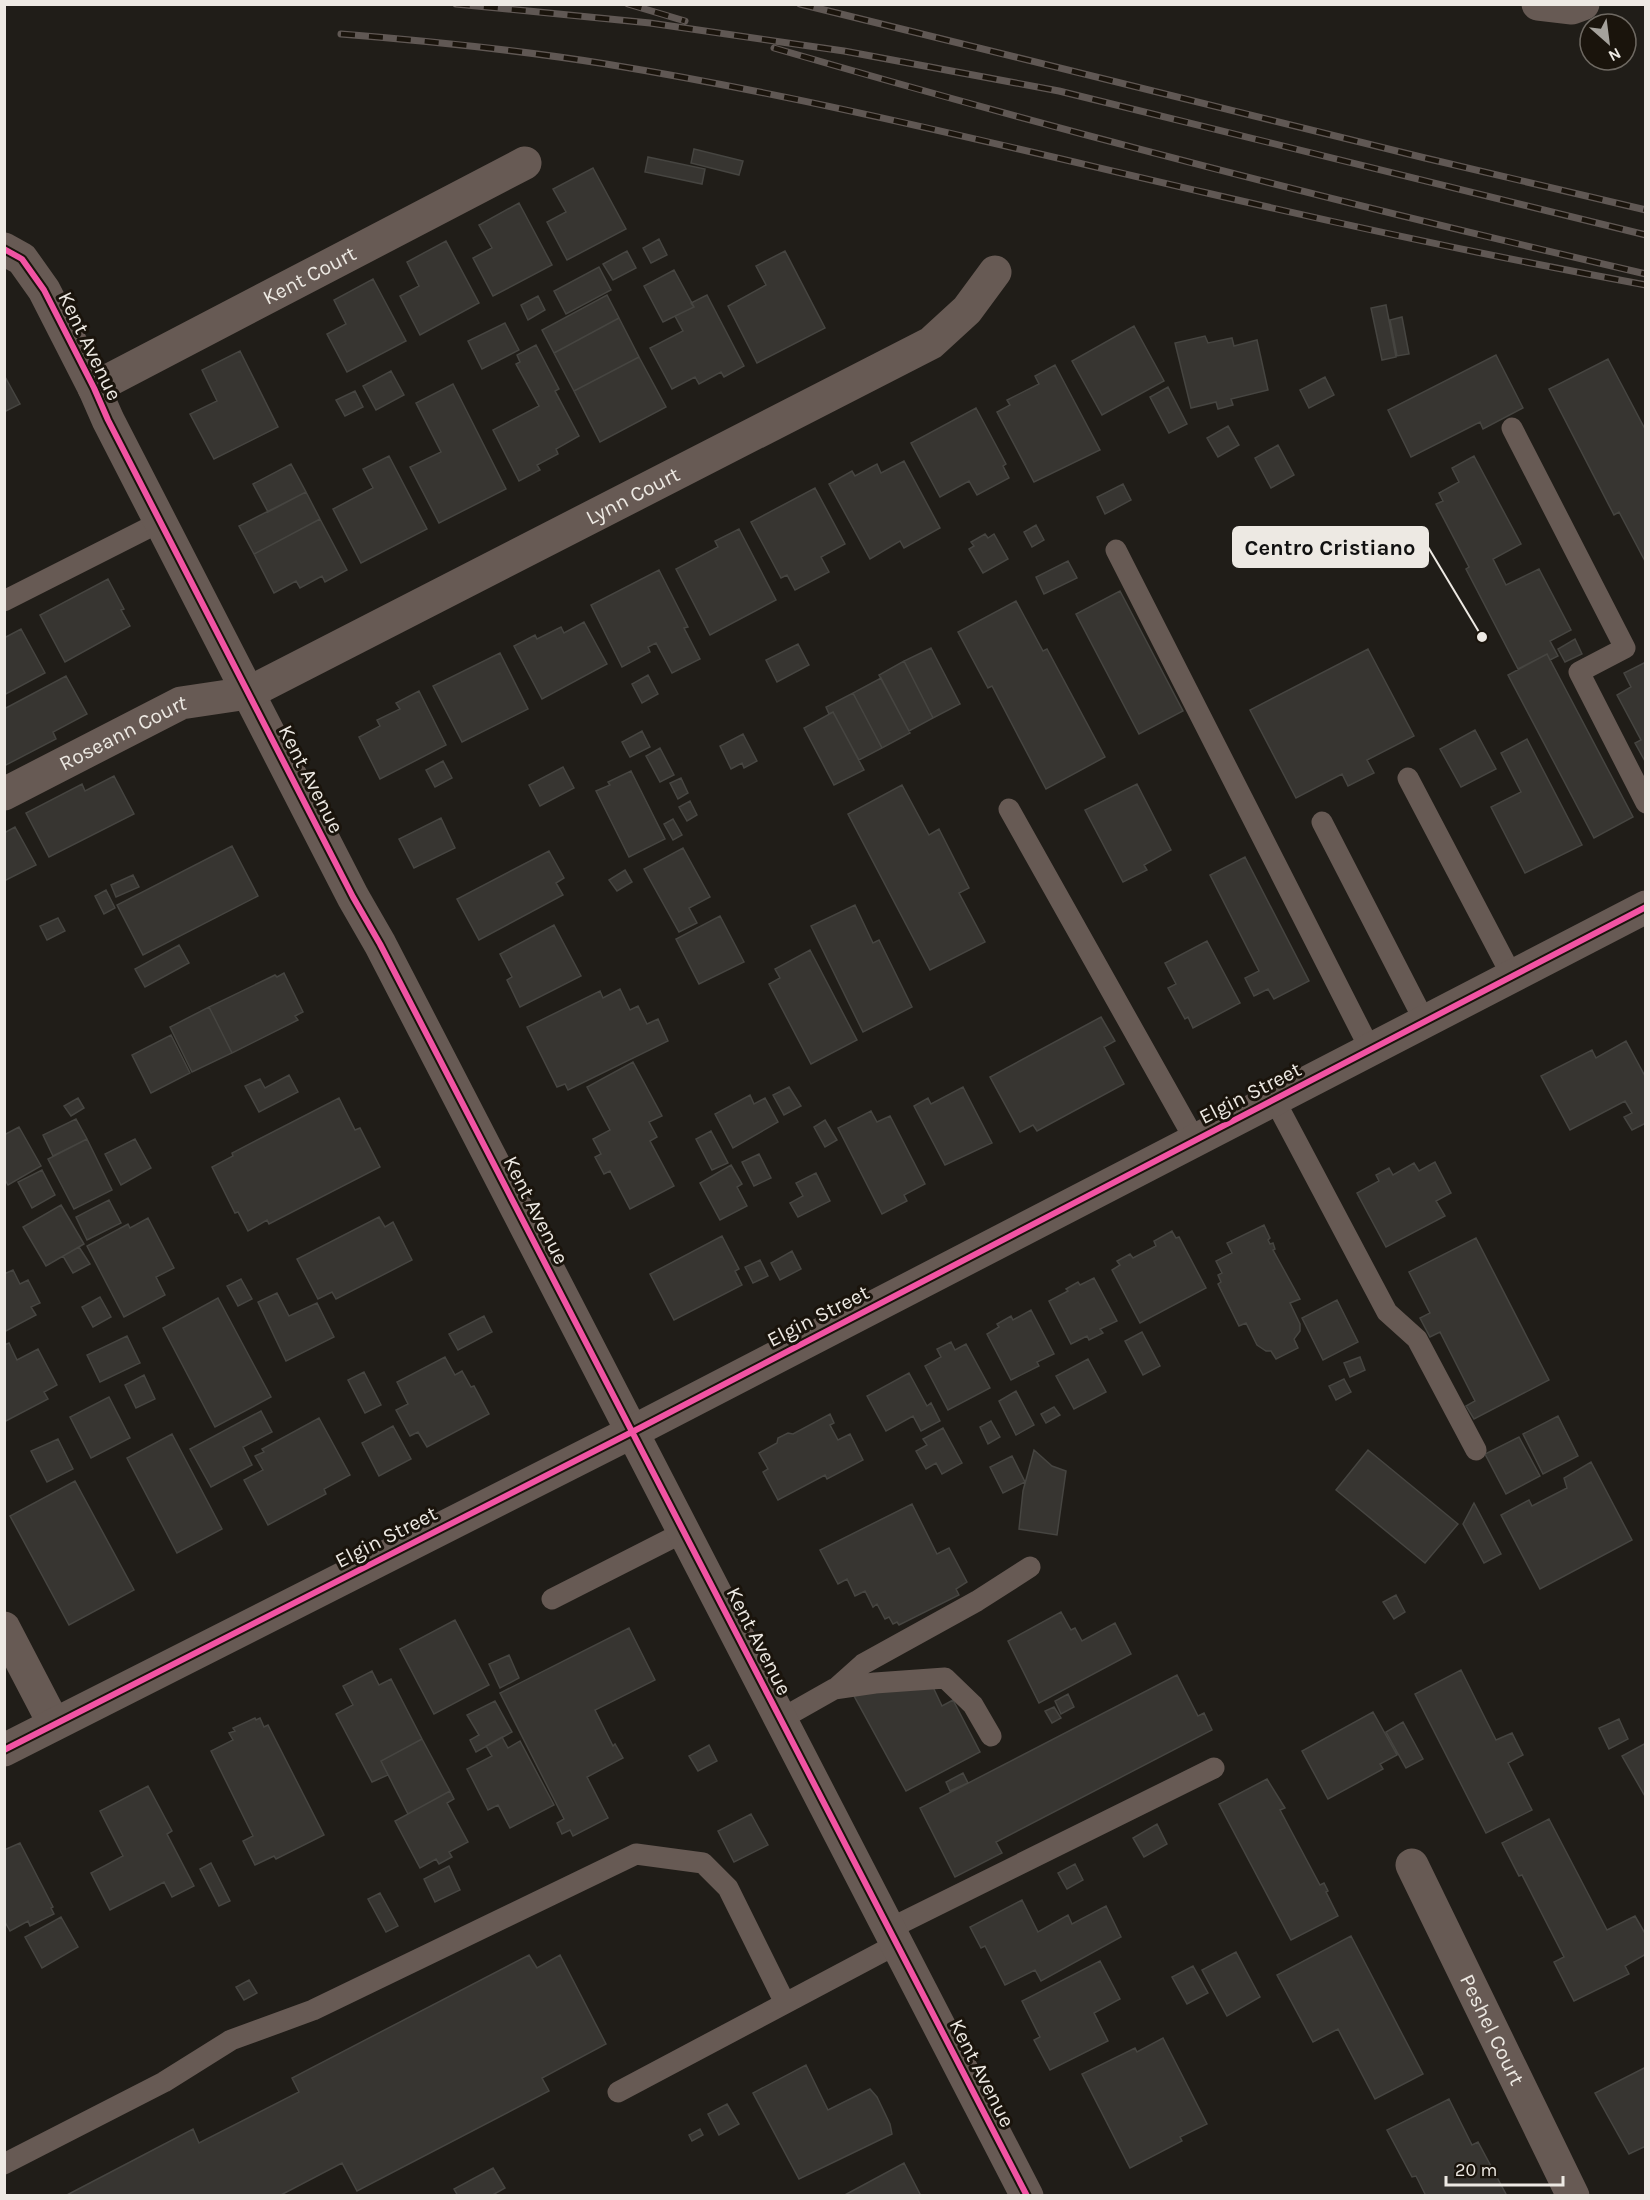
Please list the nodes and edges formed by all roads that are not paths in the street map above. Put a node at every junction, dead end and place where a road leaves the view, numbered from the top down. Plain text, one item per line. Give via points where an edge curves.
1 (1538, 4) edge
2 (1583, 4) edge
3 (525, 163) dead end
4 (4, 249) edge
5 (995, 272) dead end
6 (94, 388) junction
7 (1512, 428) dead end
8 (160, 522) junction
9 (1116, 550) dead end
10 (4, 601) edge
11 (248, 693) junction
12 (1408, 778) dead end
13 (4, 794) edge
14 (1646, 803) edge
15 (1009, 809) dead end
16 (1322, 822) dead end
17 (1646, 908) edge
18 (1512, 976) junction
19 (1425, 1022) junction
20 (1370, 1049) junction
21 (1274, 1099) junction
22 (1195, 1140) junction
23 (632, 1432) junction
24 (1476, 1450) dead end
25 (684, 1532) junction
26 (1030, 1567) dead end
27 (552, 1599) dead end
28 (4, 1628) edge
29 (834, 1689) junction
30 (781, 1719) junction
31 (54, 1724) junction
32 (991, 1736) dead end
33 (4, 1750) edge
34 (1214, 1768) dead end
35 (1412, 1865) dead end
36 (893, 1936) junction
37 (785, 2003) junction
38 (618, 2092) dead end
39 (4, 2164) edge
40 (1027, 2196) edge
41 (1573, 2196) edge

1 - 2 street via 1572,8
3 - 6 street, Kent Court
4 - 6 street, Kent Avenue via 22,260 45,290
5 - 11 street, Lynn Court via 967,310 931,343
6 - 8 street, Kent Avenue
7 - 14 lane via 1625,648 1579,672
8 - 10 lane
8 - 11 street, Kent Avenue
9 - 20 lane
11 - 13 street, Roseann Court via 181,703
11 - 23 street, Kent Avenue
12 - 18 lane
15 - 22 lane
16 - 19 lane
17 - 18 street, Elgin Street
18 - 19 street, Elgin Street
19 - 20 street, Elgin Street
20 - 21 street, Elgin Street
21 - 22 street, Elgin Street
21 - 24 lane via 1387,1312 1418,1339
22 - 23 street, Elgin Street
23 - 25 street, Kent Avenue
23 - 31 street, Elgin Street
25 - 27 lane
25 - 30 street, Kent Avenue
26 - 29 lane via 863,1664
28 - 31 street
29 - 30 lane
29 - 32 lane via 945,1678 974,1705
30 - 36 street, Kent Avenue
31 - 33 street, Elgin Street
34 - 36 lane
35 - 41 street, Peshel Court
36 - 37 lane
36 - 40 street, Kent Avenue
37 - 38 lane
37 - 39 lane via 728,1888 703,1863 636,1854 313,2010 231,2040 164,2082

